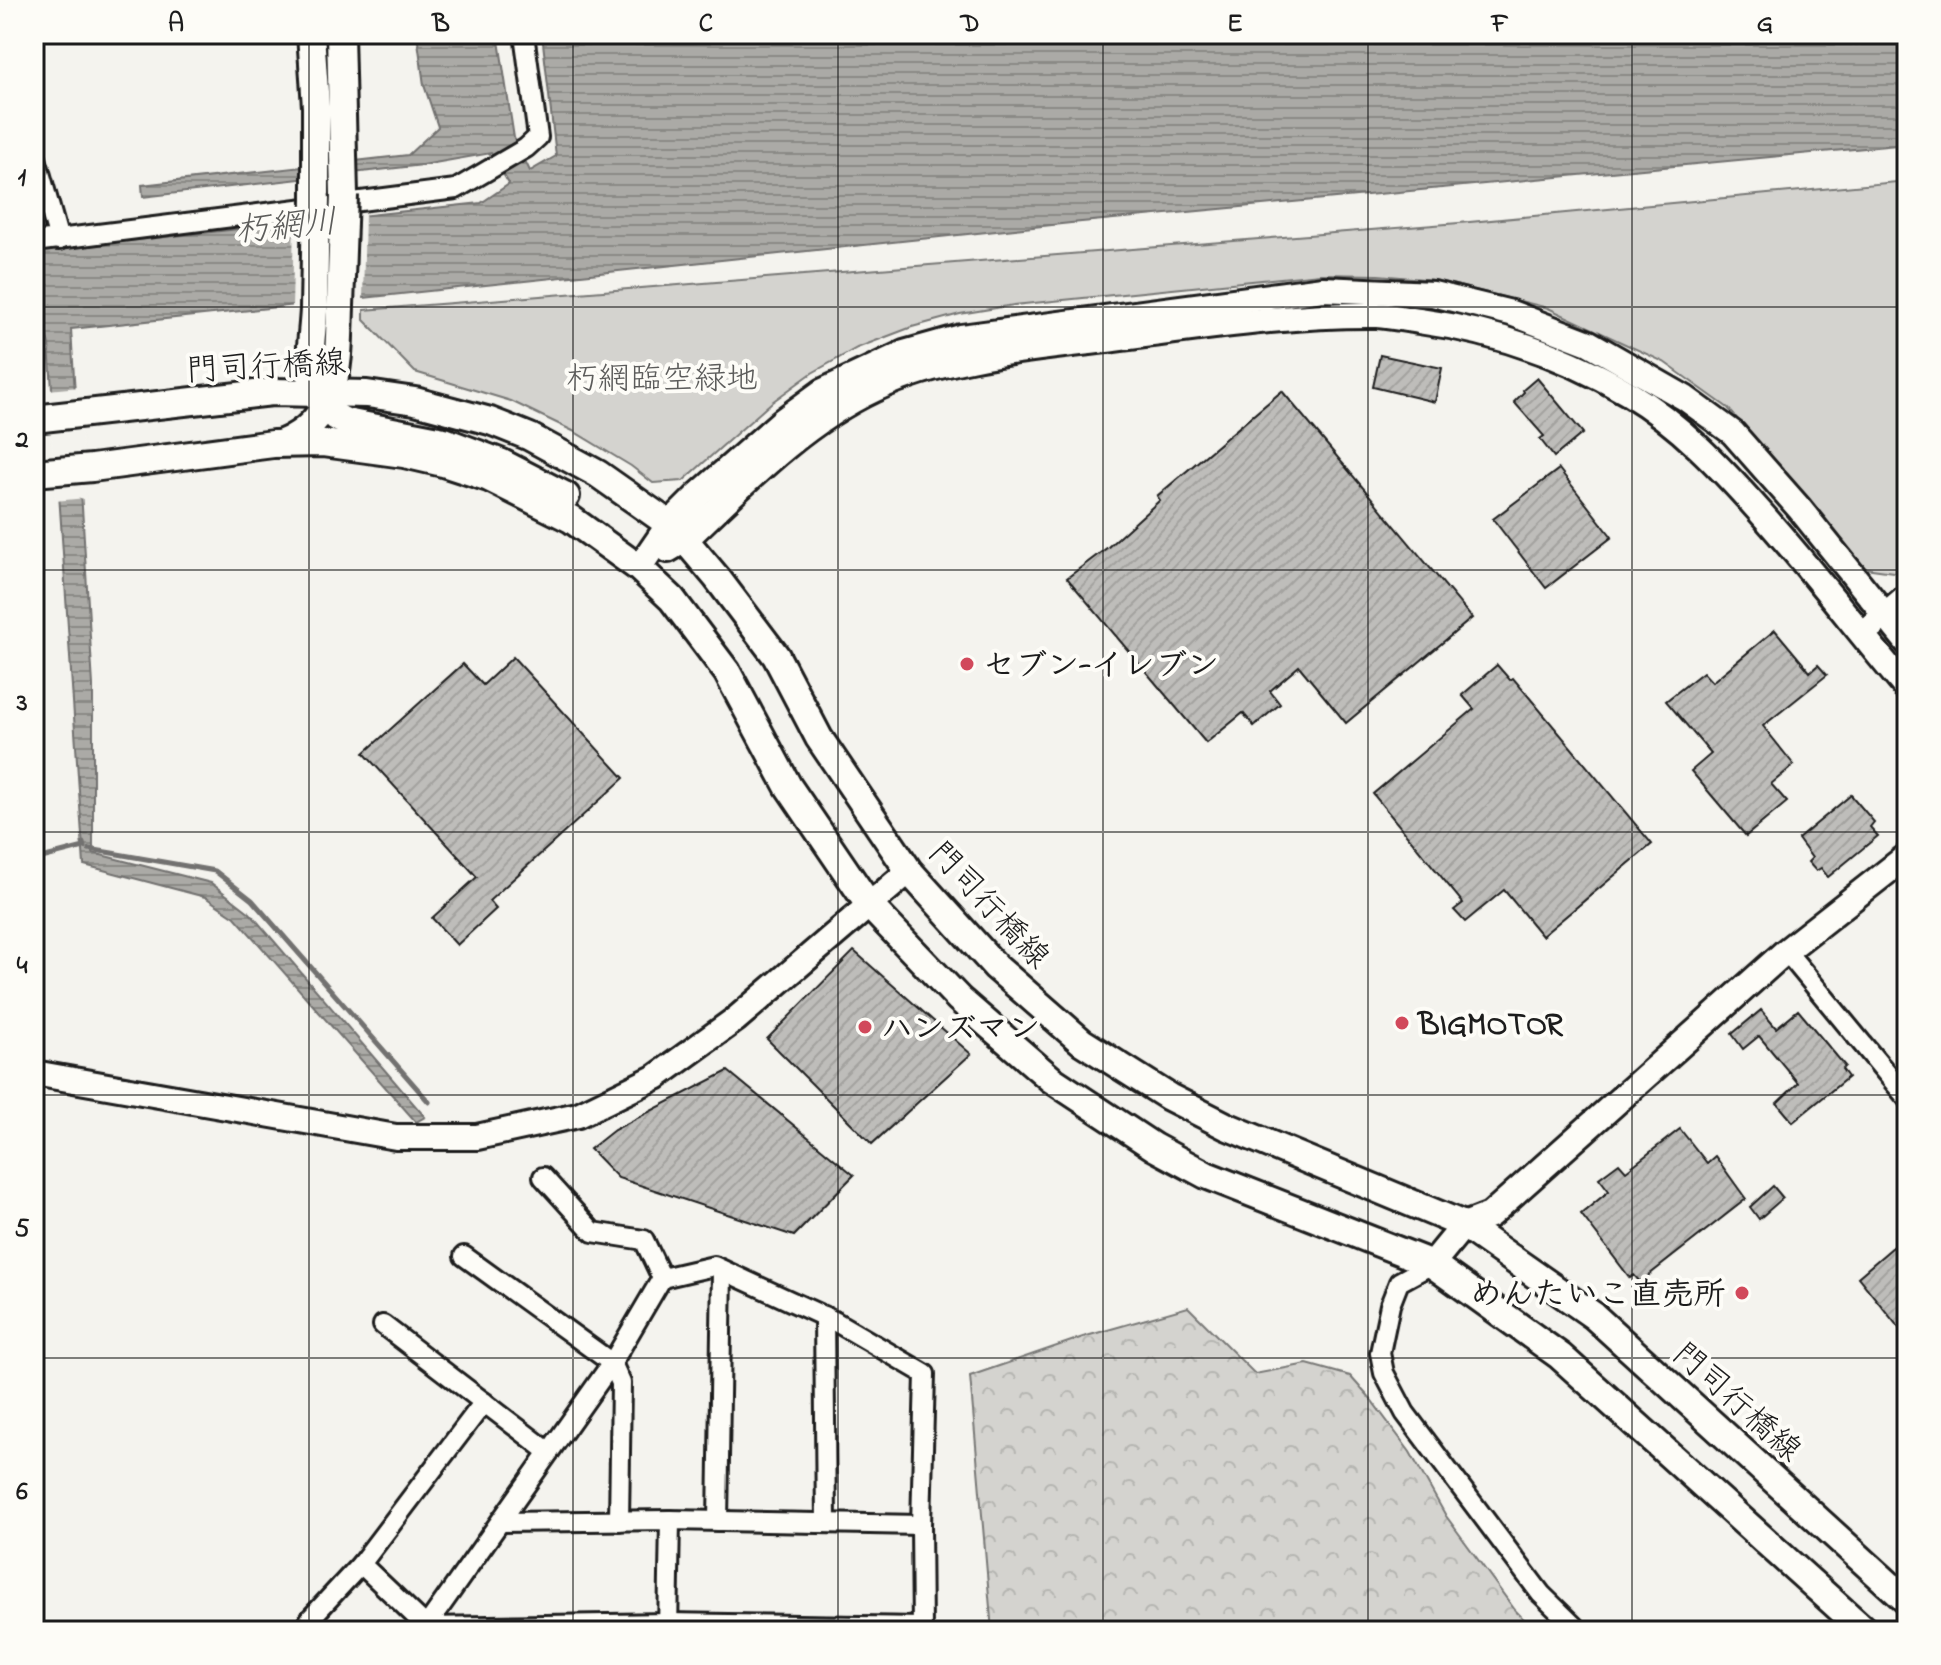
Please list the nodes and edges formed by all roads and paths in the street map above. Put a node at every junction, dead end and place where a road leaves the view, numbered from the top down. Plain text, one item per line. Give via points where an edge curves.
1 (311, 34) edge
2 (340, 34) edge
3 (524, 34) edge
4 (34, 151) edge
5 (59, 240) junction
6 (34, 242) edge
7 (327, 307) junction
8 (311, 364) junction
9 (338, 365) junction
10 (272, 392) junction
11 (367, 394) junction
12 (323, 397) junction
13 (41, 418) edge
14 (281, 443) junction
15 (42, 472) edge
16 (677, 532) junction
17 (639, 568) junction
18 (1907, 596) edge
19 (1885, 616) junction
20 (1862, 634) junction
21 (1907, 642) edge
22 (1907, 689) edge
23 (1907, 856) edge
24 (909, 871) junction
25 (869, 905) junction
26 (1786, 951) junction
27 (34, 1073) edge
28 (1907, 1098) edge
29 (543, 1177) dead end
30 (1464, 1225) junction
31 (464, 1256) dead end
32 (1432, 1264) junction
33 (722, 1270) junction
34 (662, 1278) junction
35 (824, 1316) junction
36 (383, 1325) dead end
37 (612, 1363) junction
38 (484, 1402) junction
39 (549, 1452) junction
40 (670, 1520) junction
41 (619, 1521) junction
42 (718, 1521) junction
43 (501, 1522) junction
44 (826, 1523) junction
45 (921, 1525) junction
46 (361, 1564) junction
47 (1907, 1601) edge
48 (310, 1619) dead end
49 (668, 1627) edge
50 (489, 1628) edge
51 (425, 1629) edge
52 (922, 1629) edge
53 (1579, 1631) edge
54 (1865, 1631) edge

1 - 7 main road, bridge via 316,198
2 - 7 main road, bridge via 344,195
3 - 5 street via 538,137 456,189
4 - 5 street
5 - 6 street
7 - 8 main road
7 - 9 main road
8 - 10 main road via 297,385
8 - 12 main road
9 - 11 main road via 348,383
9 - 12 main road
10 - 12 main road, 門司行橋線
10 - 13 main road, 門司行橋線
11 - 12 main road, 門司行橋線
11 - 16 main road, 門司行橋線 via 451,409 530,437 598,474
12 - 14 main road via 305,431
12 - 17 main road via 346,422 444,441 533,478 601,521
14 - 15 main road
14 - 17 main road via 404,454 489,478 571,519
16 - 17 street
16 - 19 street via 782,421 823,391 904,353 961,337 1323,289 1433,294 1511,313 1589,343 1685,398 1733,433
16 - 20 street via 837,409 915,373 966,358 1150,335 1379,315 1506,339 1576,366 1630,395 1697,444 1804,561
16 - 24 main road, 門司行橋線 via 776,656 819,738
17 - 25 main road via 672,599 727,672 788,786
18 - 19 street
19 - 20 street
19 - 21 street
20 - 22 street
23 - 26 street
24 - 25 street
24 - 30 main road, 門司行橋線 via 996,967 1082,1042 1169,1097
25 - 27 street via 736,1019 656,1077 578,1115 477,1137 396,1137
25 - 32 main road via 959,999 1051,1079 1154,1147 1206,1175
26 - 28 street
26 - 30 street via 1490,1215
29 - 34 street via 593,1232 644,1240
30 - 32 street
30 - 47 main road, 門司行橋線 via 1594,1316
31 - 37 street
32 - 53 street via 1399,1282 1380,1353 1384,1373 1414,1425 1541,1594
32 - 54 main road via 1560,1356
33 - 34 street via 714,1266
33 - 35 street
33 - 42 street
34 - 37 street
35 - 44 street
35 - 45 street via 925,1374
36 - 38 street
37 - 39 street
37 - 41 street via 621,1383
38 - 39 street
38 - 46 street
39 - 43 street
40 - 41 street
40 - 42 street
40 - 49 street
41 - 43 street
42 - 44 street
43 - 51 street
44 - 45 street
45 - 52 street
46 - 48 street
46 - 51 street
49 - 50 street
49 - 52 street
50 - 51 street

